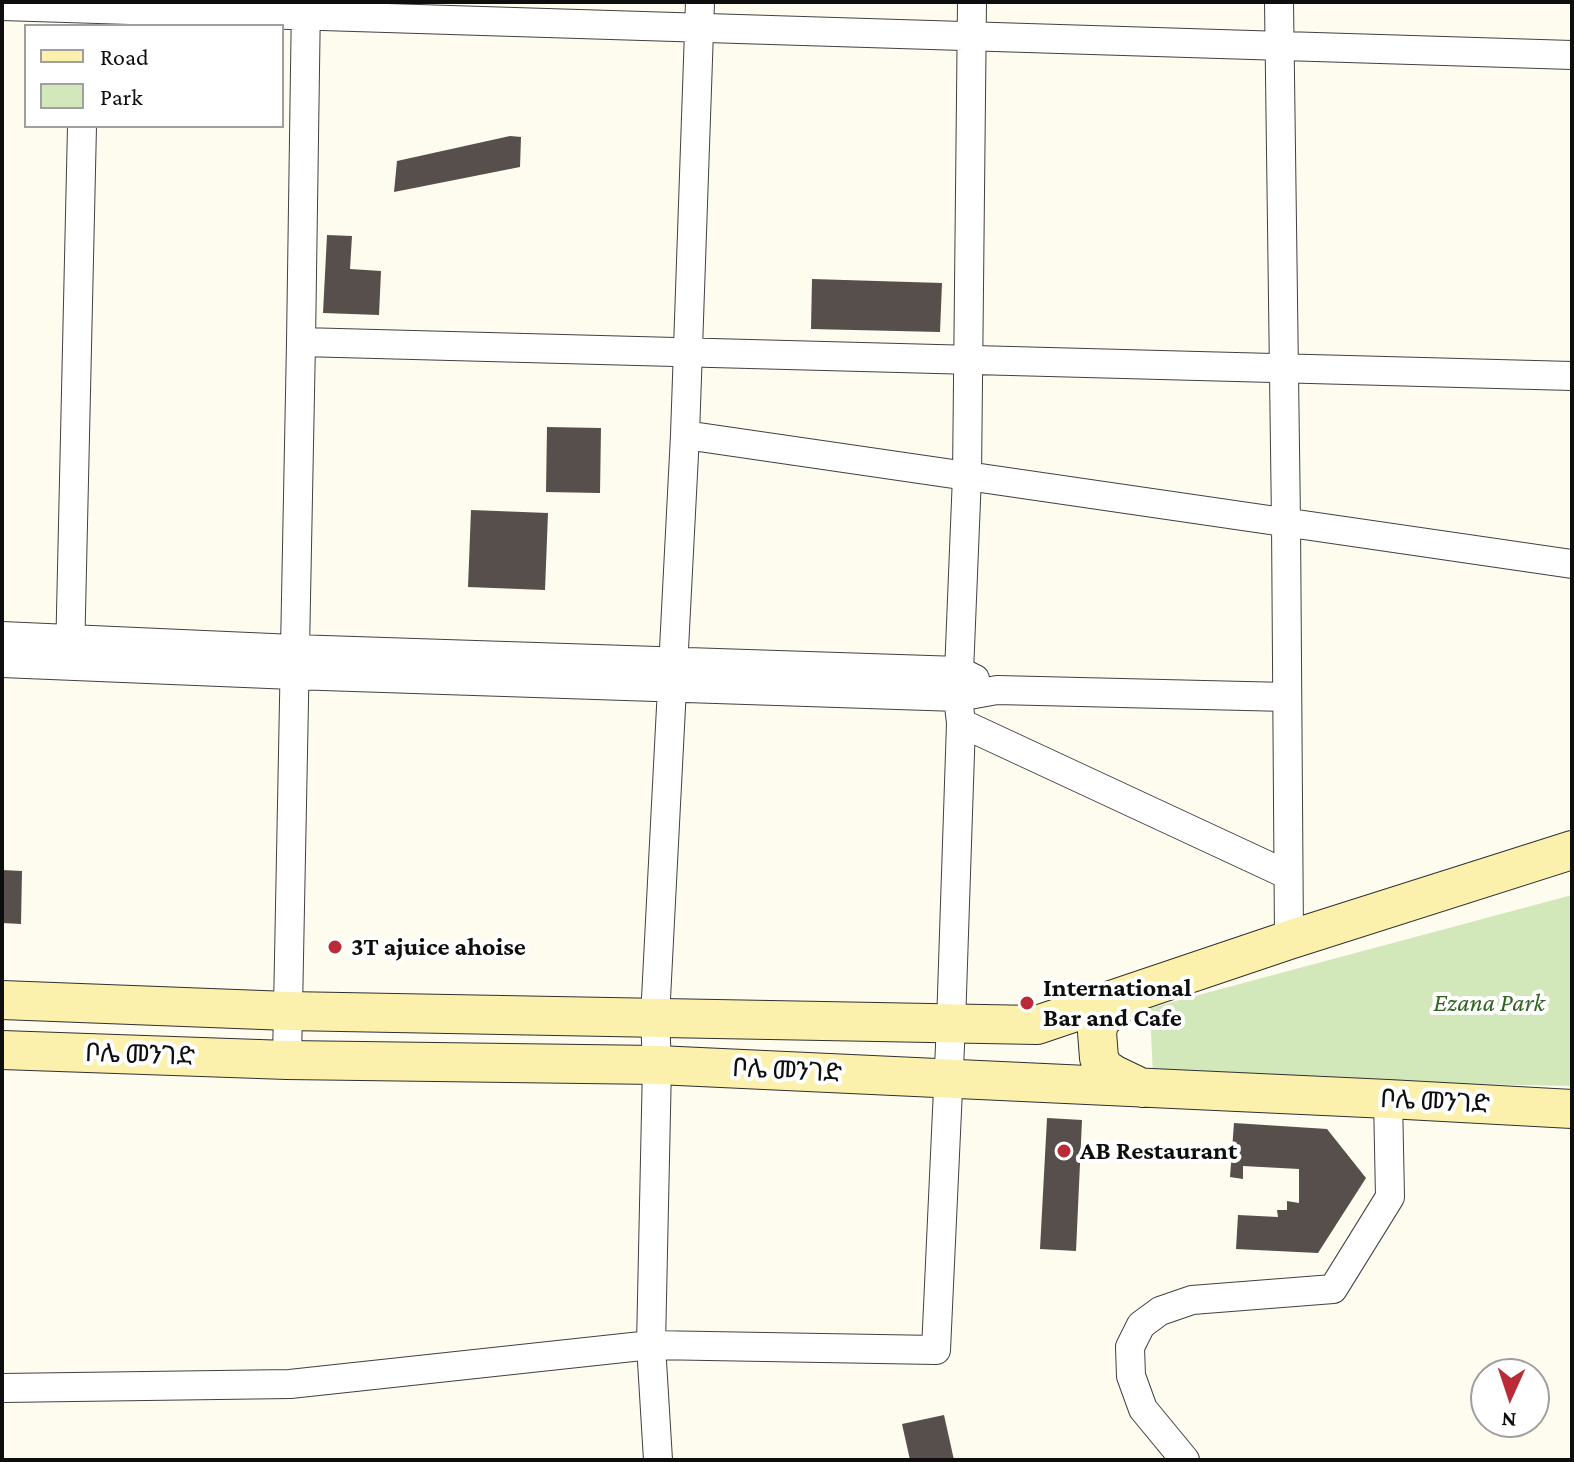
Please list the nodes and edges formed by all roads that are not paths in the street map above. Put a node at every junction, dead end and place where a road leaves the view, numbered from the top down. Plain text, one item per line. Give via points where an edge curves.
1 (972, 2) edge
2 (1279, 2) edge
3 (2, 6) edge
4 (305, 9) edge
5 (501, 12) edge
6 (699, 15) edge
7 (85, 17) edge
8 (971, 36) junction
9 (1280, 46) junction
10 (1572, 55) edge
11 (82, 128) edge
12 (301, 342) junction
13 (688, 353) junction
14 (968, 360) junction
15 (1284, 368) junction
16 (1572, 376) edge
17 (685, 435) junction
18 (967, 476) junction
19 (1286, 522) junction
20 (1572, 564) edge
21 (2, 636) edge
22 (70, 652) junction
23 (294, 662) junction
24 (2, 663) edge
25 (673, 674) junction
26 (959, 697) junction
27 (1287, 697) junction
28 (1572, 850) edge
29 (1288, 875) junction
30 (1289, 940) junction
31 (1139, 991) junction
32 (2, 1000) edge
33 (288, 1011) junction
34 (655, 1018) junction
35 (951, 1024) junction
36 (2, 1050) edge
37 (287, 1060) junction
38 (657, 1065) junction
39 (948, 1079) junction
40 (1142, 1088) junction
41 (1388, 1099) junction
42 (1572, 1109) edge
43 (651, 1345) junction
44 (2, 1388) edge
45 (658, 1460) edge
46 (1185, 1460) edge

1 - 8 street
2 - 9 street
3 - 7 street
4 - 5 street
4 - 7 street
4 - 12 street
5 - 6 street
6 - 8 street
6 - 13 street
8 - 9 street
8 - 14 street
9 - 10 street
9 - 15 street
11 - 22 street
12 - 13 street
12 - 23 street
13 - 14 street
13 - 17 street
14 - 15 street
14 - 18 street
15 - 16 street
15 - 19 street
17 - 18 street
17 - 25 street
18 - 19 street
18 - 26 street
19 - 20 street
19 - 27 street
21 - 22 street
22 - 23 street
22 - 24 street
23 - 25 street
23 - 33 street
25 - 26 street
25 - 34 street
26 - 27 street via 997,690
26 - 29 street
26 - 35 street
27 - 29 street
28 - 30 main road, ቦሌ መንገድ
29 - 30 street
30 - 31 main road, ቦሌ መንገድ
31 - 35 main road, ቦሌ መንገድ via 1037,1025
31 - 40 main road via 1100,1021 1097,1045 1104,1068
32 - 33 main road, ቦሌ መንገድ
33 - 34 main road, ቦሌ መንገድ
33 - 37 street
34 - 35 main road, ቦሌ መንገድ
34 - 38 street
35 - 39 street
36 - 37 main road, ቦሌ መንገድ
37 - 38 main road, ቦሌ መንገድ
38 - 39 main road, ቦሌ መንገድ
38 - 43 street
39 - 40 main road, ቦሌ መንገድ
39 - 43 street via 936,1350
40 - 41 main road, ቦሌ መንገድ
41 - 42 main road, ቦሌ መንገድ
41 - 46 street via 1390,1197 1333,1289 1192,1300 1160,1311 1141,1325 1130,1347 1131,1376 1143,1409
43 - 44 street via 290,1384
43 - 45 street

